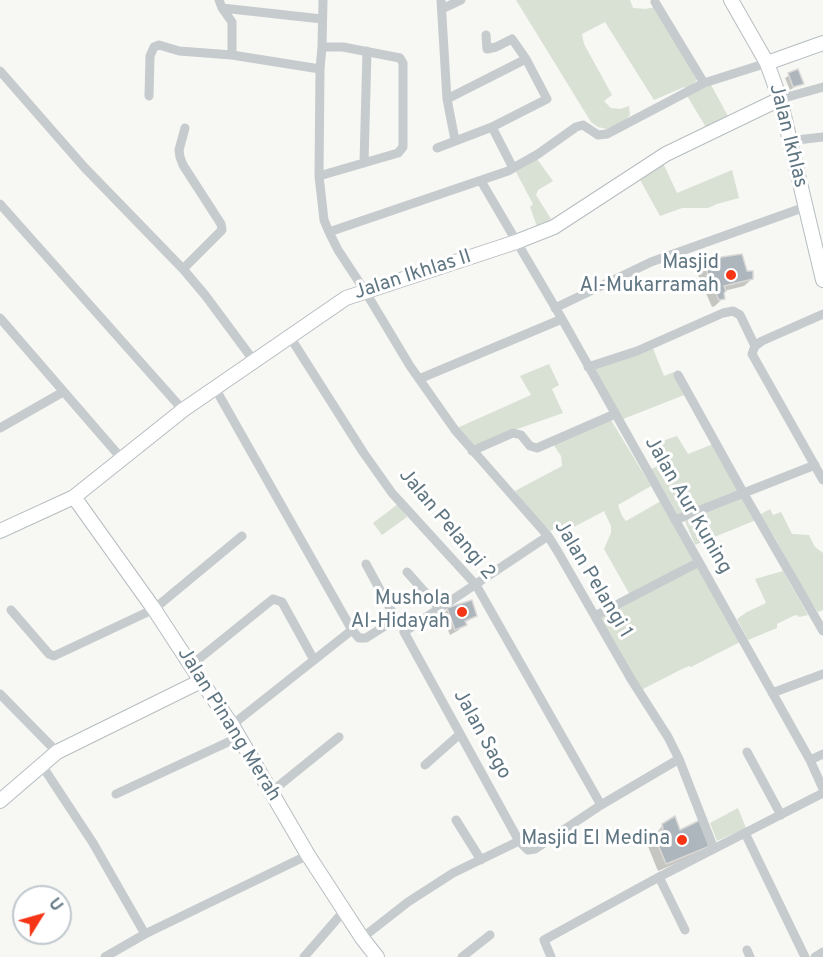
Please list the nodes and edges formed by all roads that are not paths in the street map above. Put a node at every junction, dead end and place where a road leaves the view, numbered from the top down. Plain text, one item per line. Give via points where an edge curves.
1 (323, 0) edge
2 (461, 0) edge
3 (731, 0) edge
4 (655, 2) dead end
5 (220, 4) edge
6 (441, 5) edge
7 (322, 19) junction
8 (486, 36) dead end
9 (823, 43) edge
10 (322, 46) junction
11 (367, 51) junction
12 (232, 55) junction
13 (526, 59) junction
14 (767, 63) junction
15 (320, 69) junction
16 (0, 71) edge
17 (704, 83) junction
18 (823, 87) edge
19 (148, 96) dead end
20 (447, 99) junction
21 (780, 99) junction
22 (492, 127) junction
23 (185, 128) dead end
24 (823, 137) edge
25 (455, 140) junction
26 (788, 141) junction
27 (437, 148) dead end
28 (364, 163) junction
29 (513, 168) junction
30 (319, 176) junction
31 (481, 181) junction
32 (0, 204) edge
33 (805, 207) junction
34 (329, 232) junction
35 (516, 242) junction
36 (183, 269) junction
37 (823, 280) edge
38 (365, 291) junction
39 (555, 308) junction
40 (823, 314) edge
41 (0, 318) edge
42 (562, 319) junction
43 (290, 337) junction
44 (755, 346) junction
45 (254, 361) junction
46 (588, 367) junction
47 (678, 375) dead end
48 (419, 379) junction
49 (215, 388) junction
50 (63, 392) junction
51 (183, 410) junction
52 (615, 414) junction
53 (0, 428) edge
54 (472, 451) junction
55 (122, 459) junction
56 (815, 465) junction
57 (823, 480) edge
58 (744, 495) junction
59 (74, 497) junction
60 (675, 520) junction
61 (0, 531) edge
62 (242, 536) dead end
63 (548, 536) junction
64 (699, 562) junction
65 (366, 564) dead end
66 (407, 572) dead end
67 (476, 585) junction
68 (439, 608) junction
69 (154, 609) junction
70 (11, 610) dead end
71 (595, 616) junction
72 (396, 620) junction
73 (352, 630) junction
74 (823, 631) edge
75 (404, 632) junction
76 (314, 660) junction
77 (190, 666) junction
78 (823, 674) edge
79 (201, 681) junction
80 (772, 693) junction
81 (0, 694) edge
82 (236, 731) junction
83 (460, 734) junction
84 (339, 737) dead end
85 (57, 752) junction
86 (747, 752) dead end
87 (823, 754) edge
88 (678, 759) junction
89 (810, 760) junction
90 (41, 764) junction
91 (425, 765) dead end
92 (823, 791) edge
93 (271, 792) junction
94 (116, 794) dead end
95 (0, 801) edge
96 (601, 805) junction
97 (781, 815) junction
98 (456, 820) dead end
99 (745, 832) junction
100 (519, 841) junction
101 (714, 849) junction
102 (308, 855) junction
103 (481, 860) junction
104 (659, 877) junction
105 (344, 911) junction
106 (685, 930) dead end
107 (145, 934) junction
108 (490, 935) dead end
109 (362, 938) junction
110 (823, 952) edge
111 (105, 957) edge
112 (304, 957) edge
113 (377, 957) edge
114 (462, 957) edge
115 (551, 957) edge
116 (805, 957) edge
117 (815, 957) edge

1 - 7 street, Jalan Pelangi 1
2 - 6 street
3 - 14 street, Jalan Ikhlas
4 - 17 street
5 - 7 street
5 - 12 street via 232,22
6 - 20 street
7 - 10 street, Jalan Pelangi 1
8 - 13 street via 487,49 512,39
9 - 14 street
10 - 11 street
10 - 15 street, Jalan Pelangi 1
11 - 28 street
11 - 28 street via 396,56 403,63 404,147 398,153
12 - 15 street
12 - 19 street via 154,47
13 - 20 street
13 - 22 street via 547,99
14 - 17 street
14 - 21 street, Jalan Ikhlas
15 - 30 street, Jalan Pelangi 1
16 - 36 street via 84,167
17 - 29 street via 607,134 598,135 583,125 576,126
18 - 21 street
20 - 25 street
21 - 26 street, Jalan Ikhlas
21 - 35 street, Jalan Ikhlas II via 666,154 554,226
22 - 25 street
22 - 29 street
23 - 36 street via 180,157 222,230
24 - 26 street
25 - 27 street
26 - 33 street, Jalan Ikhlas
28 - 30 street
29 - 31 street
30 - 34 street, Jalan Pelangi 1
31 - 34 street
31 - 35 street, Jalan Aur Kuning
32 - 51 street
33 - 37 street, Jalan Ikhlas
33 - 39 street via 658,259
34 - 38 street, Jalan Pelangi 1
35 - 38 street, Jalan Ikhlas II
35 - 39 street, Jalan Aur Kuning
36 - 45 street
38 - 43 street, Jalan Ikhlas II via 346,298
38 - 48 street, Jalan Pelangi 1
39 - 42 street, Jalan Aur Kuning
40 - 44 street
41 - 50 street
42 - 46 street, Jalan Aur Kuning
42 - 48 street
43 - 45 street, Jalan Ikhlas II
43 - 67 street, Jalan Pelangi 2 via 392,493
44 - 46 street via 740,315 733,311
44 - 56 street via 753,358
45 - 49 street, Jalan Ikhlas II
46 - 52 street, Jalan Aur Kuning
47 - 58 street
48 - 54 street, Jalan Pelangi 1
49 - 51 street, Jalan Ikhlas II
49 - 73 street
50 - 53 street
50 - 55 street
51 - 55 street, Jalan Ikhlas II
52 - 54 street via 537,448 513,433
52 - 60 street, Jalan Aur Kuning
54 - 63 street, Jalan Pelangi 1
55 - 59 street, Jalan Ikhlas II
56 - 57 street
56 - 58 street
58 - 60 street
58 - 74 street
59 - 61 street, Jalan Ikhlas II
59 - 69 street, Jalan Pinang Merah
60 - 64 street, Jalan Aur Kuning
62 - 69 street
63 - 67 street
63 - 71 street, Jalan Pelangi 1
64 - 71 street
64 - 80 street, Jalan Aur Kuning
65 - 72 street, Jalan Sago
66 - 68 street
67 - 68 street
67 - 96 street, Jalan Pelangi 2
68 - 75 street
69 - 70 street via 54,656
69 - 77 street, Jalan Pinang Merah
71 - 88 street, Jalan Pelangi 1
72 - 73 street via 366,638 359,638
72 - 75 street, Jalan Sago
73 - 76 street
75 - 83 street, Jalan Sago
76 - 77 street via 282,602 273,599
76 - 82 street
77 - 79 street, Jalan Pinang Merah
78 - 80 street
79 - 82 street, Jalan Pinang Merah
79 - 85 street
80 - 89 street, Jalan Aur Kuning
81 - 85 street
82 - 93 street, Jalan Pinang Merah
82 - 94 street
83 - 91 street
83 - 100 street, Jalan Sago
84 - 93 street
85 - 90 street
86 - 97 street
87 - 89 street
88 - 96 street
88 - 101 street, Jalan Pelangi 1
89 - 92 street, Jalan Aur Kuning
90 - 95 street
90 - 107 street via 93,843
92 - 97 street
93 - 102 street, Jalan Pinang Merah
96 - 100 street via 535,849 528,850
97 - 99 street
98 - 103 street
99 - 101 street
99 - 116 street
100 - 103 street
101 - 104 street
102 - 105 street, Jalan Pinang Merah
102 - 107 street
103 - 109 street via 408,902
104 - 106 street
104 - 115 street via 544,940
105 - 109 street, Jalan Pinang Merah
105 - 112 street
107 - 111 street
108 - 114 street
109 - 113 street, Jalan Pinang Merah
110 - 117 street

